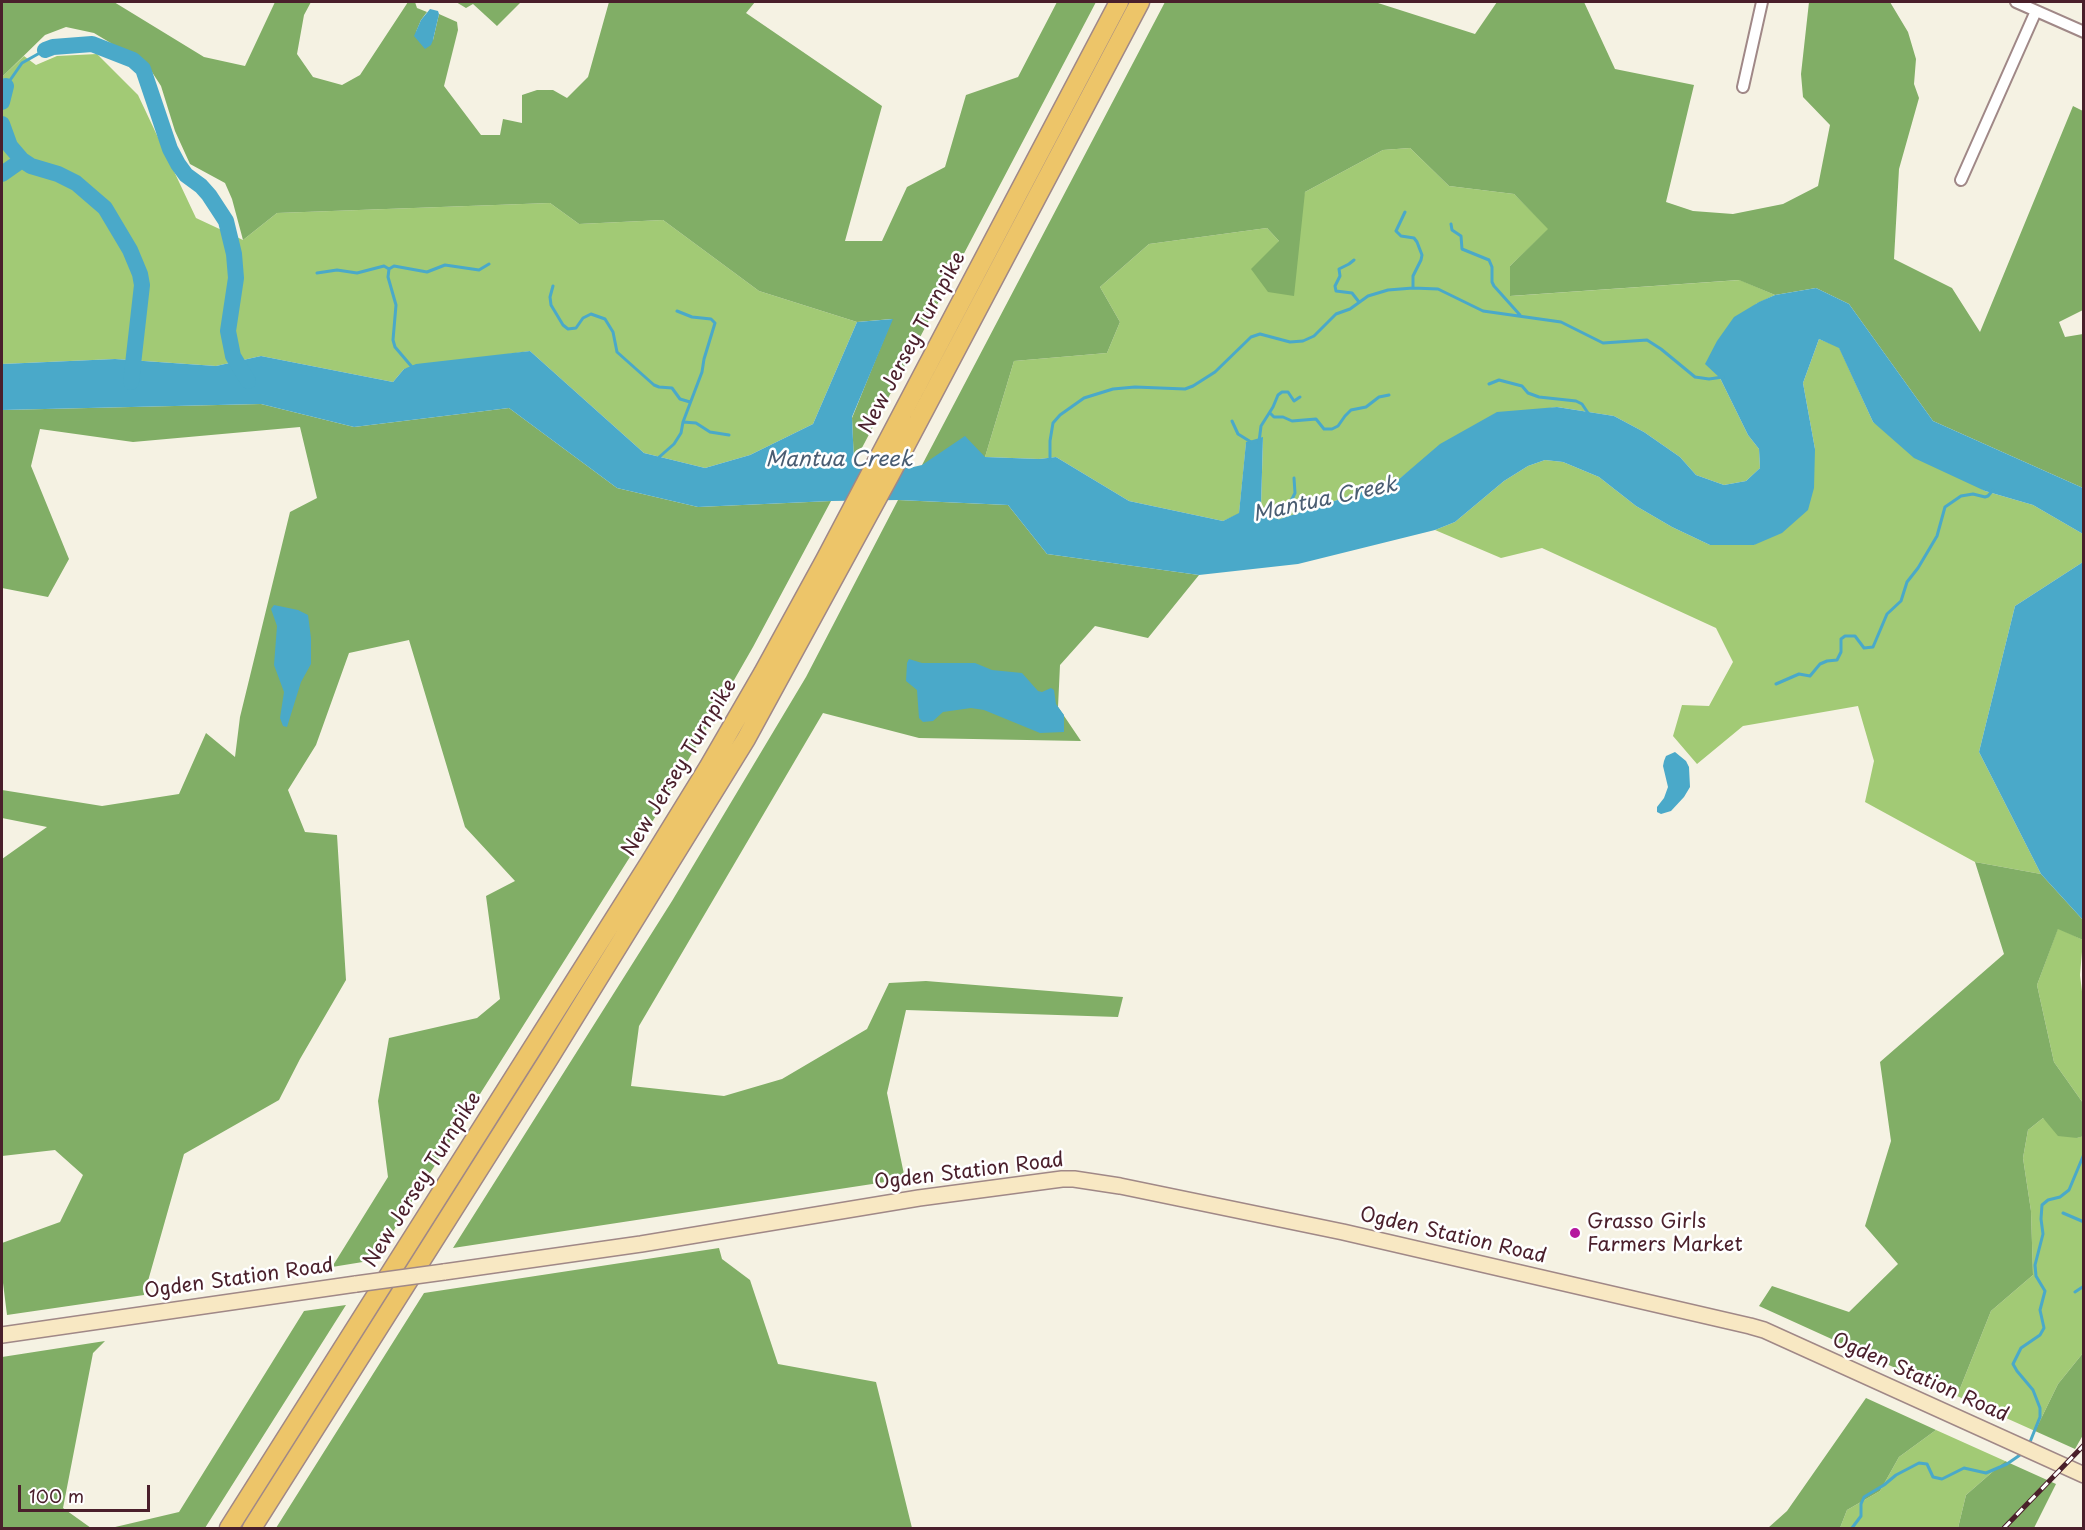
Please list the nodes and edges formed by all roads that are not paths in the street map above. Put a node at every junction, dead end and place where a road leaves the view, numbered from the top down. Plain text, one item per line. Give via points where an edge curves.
1 (1119, 2) edge
2 (1140, 2) edge
3 (1762, 2) edge
4 (2016, 2) edge
5 (2036, 10) junction
6 (2084, 32) edge
7 (1743, 87) dead end
8 (1961, 180) dead end
9 (856, 519) junction
10 (2, 1335) edge
11 (2084, 1475) edge
12 (229, 1528) edge
13 (252, 1528) edge

1 - 9 highway, New Jersey Turnpike via 880,454
2 - 9 highway, New Jersey Turnpike via 900,455
3 - 7 street
4 - 5 street
5 - 6 street
5 - 8 street
9 - 12 highway, New Jersey Turnpike via 673,824
9 - 13 highway, New Jersey Turnpike via 746,739
10 - 11 street, Ogden Station Road, bridge via 640,1244 919,1198 1074,1179 1343,1232 1764,1330

